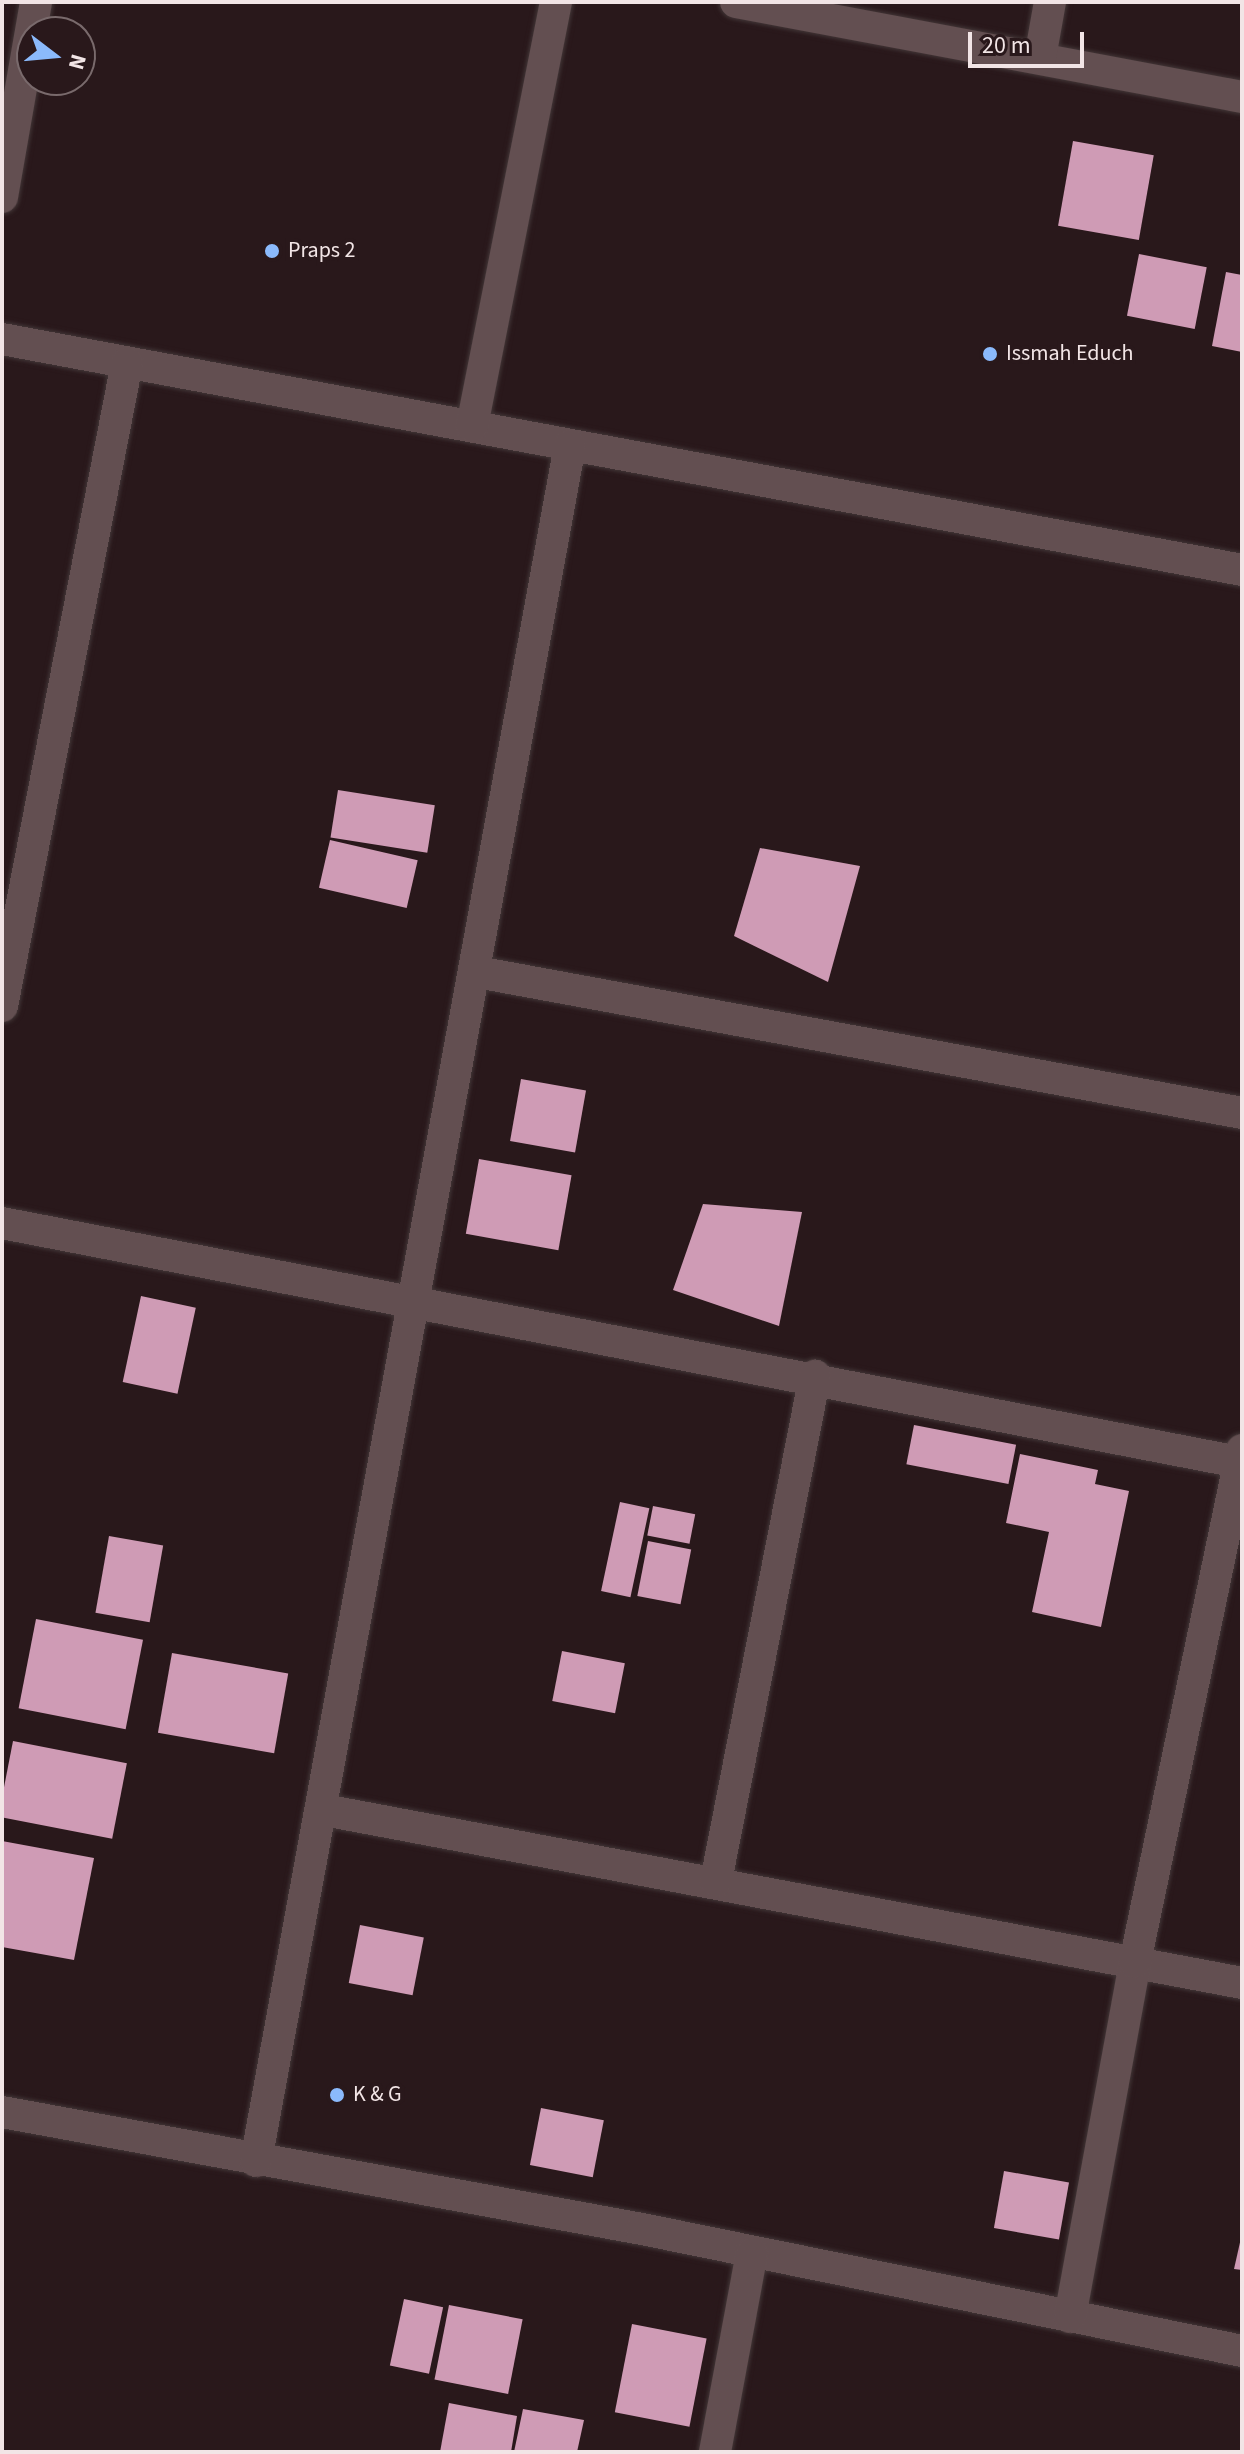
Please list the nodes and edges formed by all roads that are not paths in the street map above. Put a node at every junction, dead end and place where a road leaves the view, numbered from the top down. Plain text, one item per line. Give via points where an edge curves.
1 (36, 2) edge
2 (556, 2) edge
3 (736, 2) edge
4 (1050, 2) edge
5 (1040, 58) junction
6 (1242, 97) edge
7 (2, 197) edge
8 (2, 339) edge
9 (127, 363) junction
10 (472, 426) junction
11 (570, 445) junction
12 (1242, 570) edge
13 (13, 893) edge
14 (477, 972) junction
15 (2, 1006) edge
16 (1242, 1113) edge
17 (2, 1223) edge
18 (417, 1302) junction
19 (815, 1376) junction
20 (1241, 1456) edge
21 (324, 1810) junction
22 (716, 1881) junction
23 (1135, 1962) junction
24 (1242, 1983) edge
25 (2, 2112) edge
26 (256, 2161) junction
27 (752, 2253) junction
28 (1070, 2317) junction
29 (1242, 2351) edge
30 (715, 2452) edge

1 - 7 street
2 - 10 street
3 - 5 street
4 - 5 street
5 - 6 street
8 - 9 street
9 - 10 street
9 - 13 street
10 - 11 street
11 - 12 street
11 - 14 street
13 - 15 street
14 - 16 street
14 - 18 street
17 - 18 street
18 - 19 street
18 - 21 street
19 - 20 street
19 - 22 street
20 - 23 street
21 - 22 street
21 - 26 street
22 - 23 street
23 - 24 street
23 - 28 street
25 - 26 street
26 - 27 street
27 - 28 street
27 - 30 street
28 - 29 street

